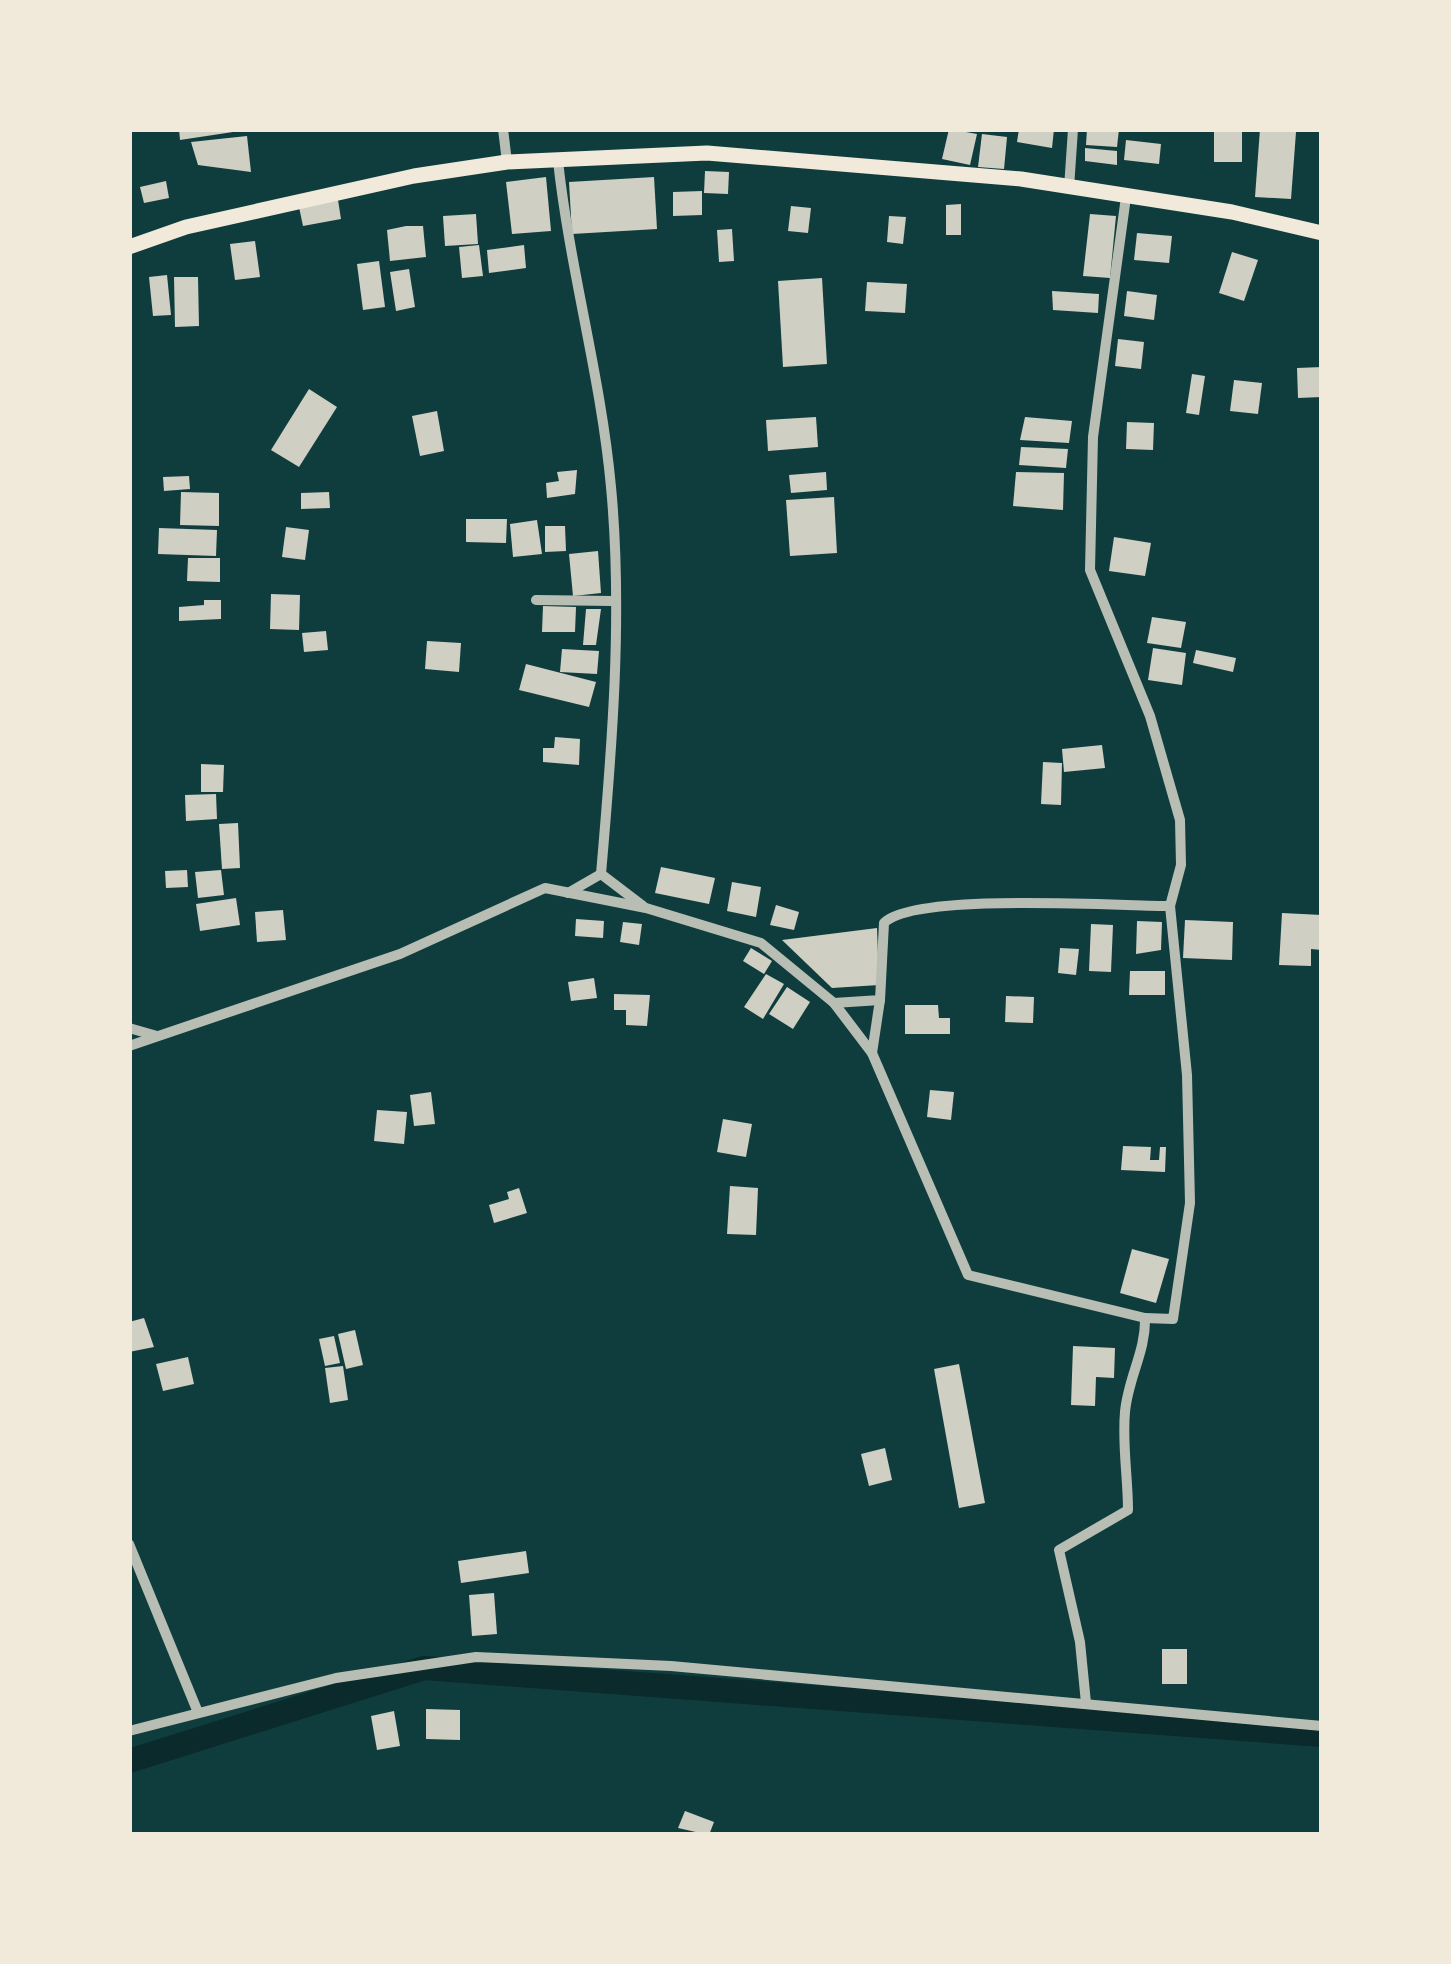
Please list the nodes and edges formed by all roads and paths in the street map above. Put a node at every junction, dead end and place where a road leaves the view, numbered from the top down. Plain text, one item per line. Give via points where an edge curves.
1 (503, 129) edge
2 (1073, 129) edge
3 (558, 161) junction
4 (507, 162) junction
5 (1069, 188) junction
6 (1126, 197) junction
7 (1322, 233) edge
8 (129, 247) edge
9 (536, 600) dead end
10 (612, 601) junction
11 (601, 874) junction
12 (568, 892) junction
13 (1170, 907) junction
14 (646, 908) junction
15 (880, 1000) junction
16 (835, 1004) junction
17 (129, 1028) edge
18 (160, 1037) junction
19 (129, 1046) edge
20 (872, 1053) junction
21 (1145, 1318) junction
22 (129, 1544) edge
23 (1086, 1703) junction
24 (197, 1709) junction
25 (1322, 1726) edge
26 (129, 1731) edge

1 - 4 street
2 - 5 street
3 - 4 main road
3 - 5 main road via 707,153
3 - 10 street via 612,492
4 - 8 main road via 342,189
5 - 6 main road
6 - 7 main road
6 - 13 street via 1095,418 1090,570 1150,716 1180,820 1181,865
9 - 10 street
10 - 11 street
11 - 12 street
11 - 14 street
12 - 14 street
12 - 18 street via 545,888 400,954
13 - 15 street via 943,904 894,912 884,923
13 - 21 street via 1190,1203 1178,1307 1173,1319
14 - 16 street via 761,943
15 - 16 street
15 - 20 street
16 - 20 street
17 - 18 street
18 - 19 street
20 - 21 street via 968,1275
21 - 23 street via 1146,1342 1132,1366 1124,1416 1128,1510 1059,1550
22 - 24 street
23 - 24 street via 476,1657
23 - 25 street
24 - 26 street

